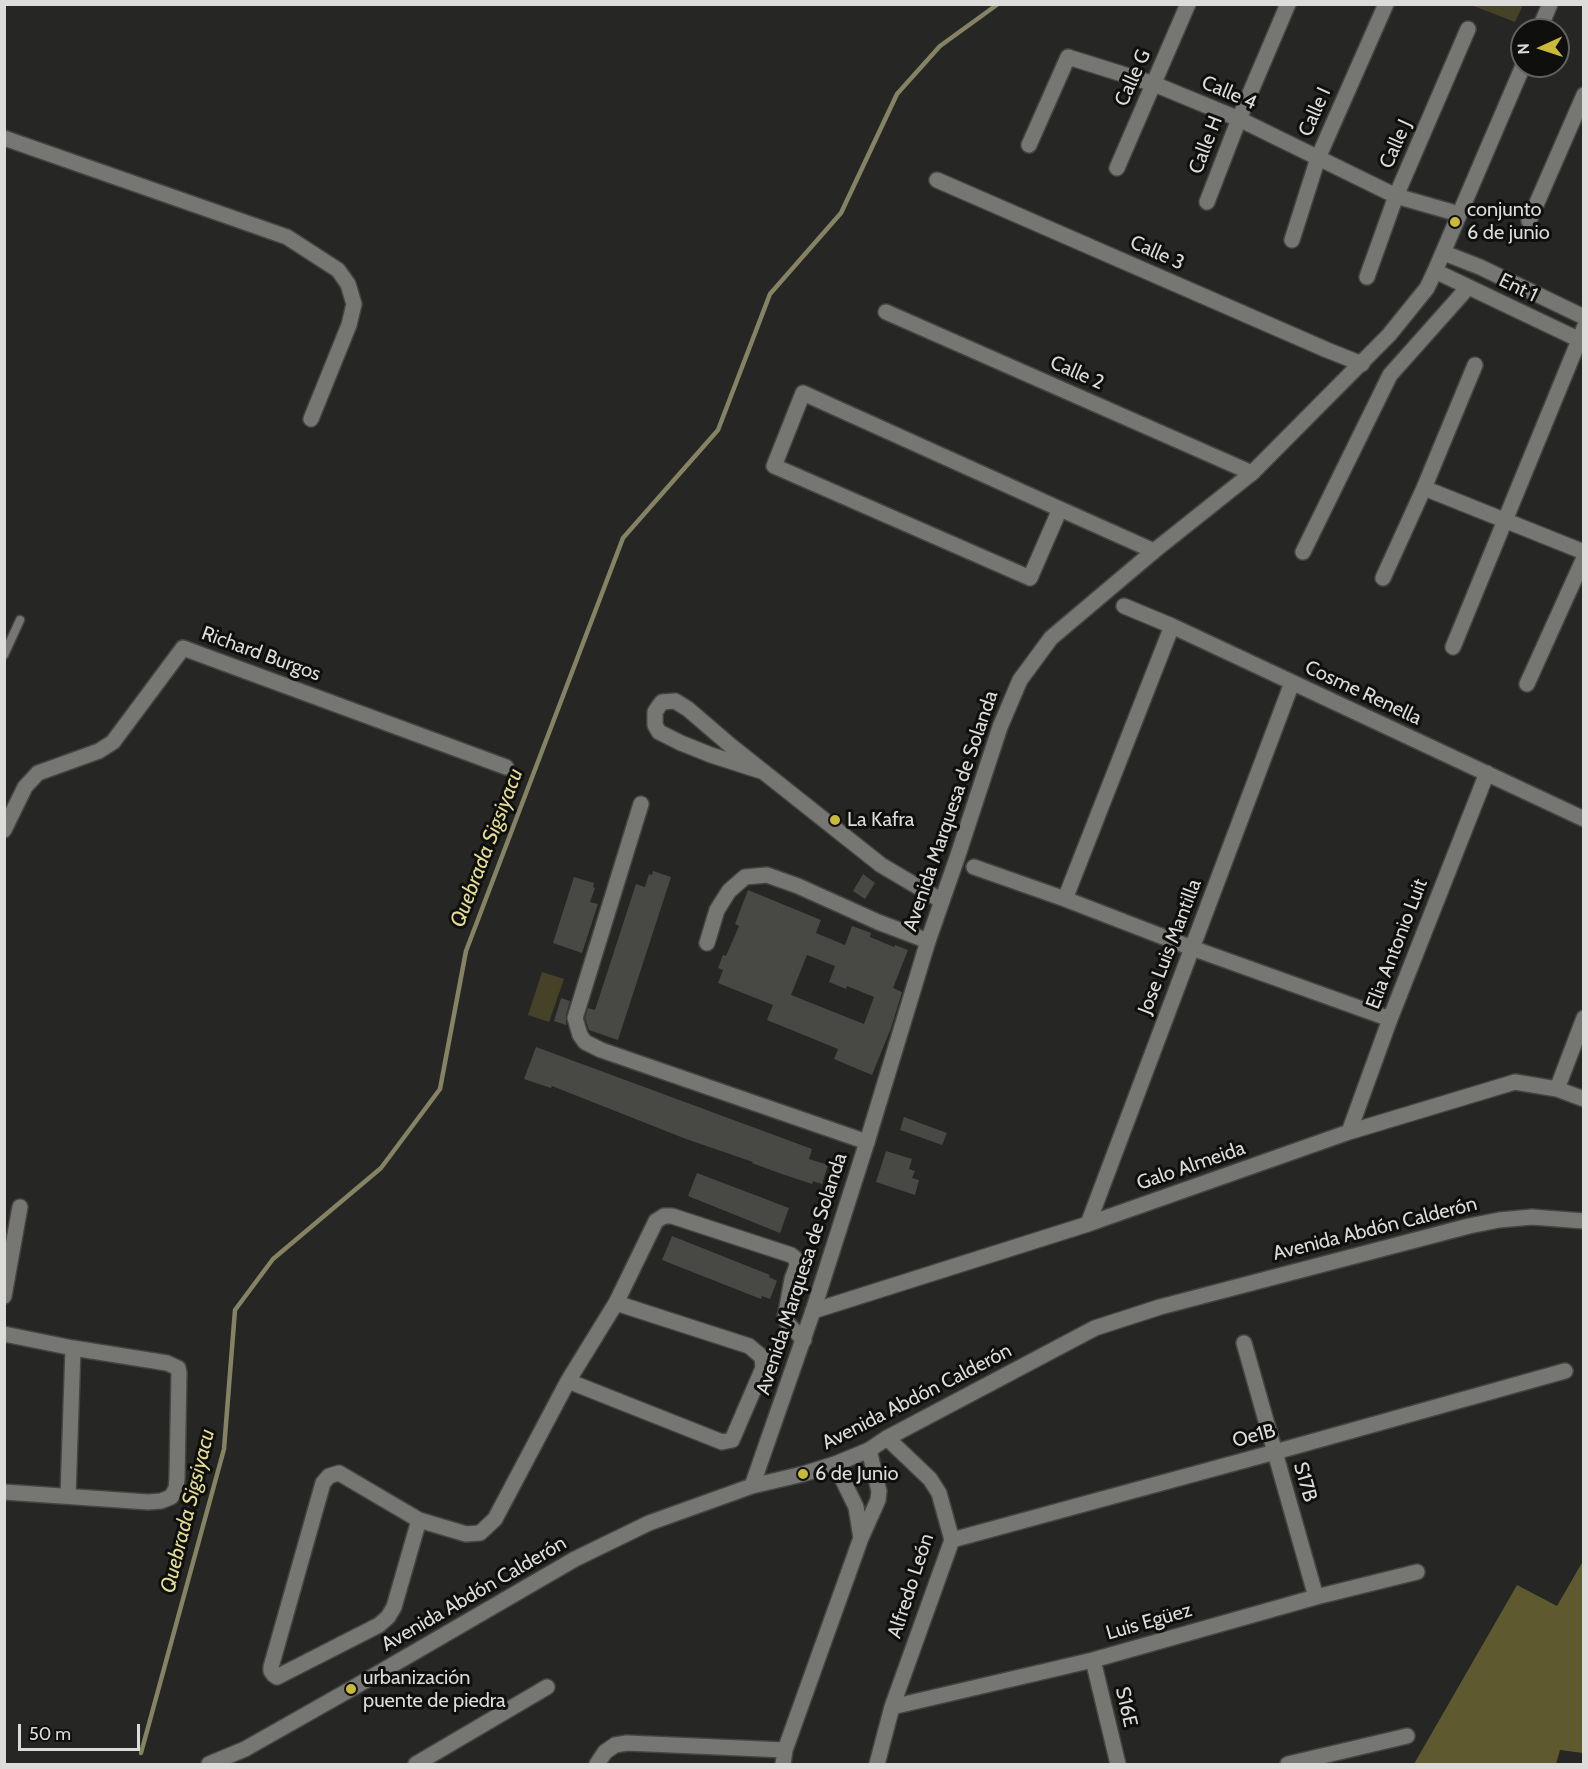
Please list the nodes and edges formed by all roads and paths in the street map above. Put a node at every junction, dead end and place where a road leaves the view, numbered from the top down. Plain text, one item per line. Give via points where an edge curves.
1 (1188, 4) edge
2 (1288, 4) edge
3 (1386, 4) edge
4 (1550, 4) edge
5 (1544, 18) edge
6 (1468, 30) dead end
7 (1518, 78) edge
8 (1154, 84) junction
9 (1584, 95) edge
10 (1239, 118) junction
11 (4, 138) edge
12 (1029, 145) dead end
13 (1318, 158) junction
14 (1117, 168) dead end
15 (937, 180) dead end
16 (1396, 196) junction
17 (1207, 202) dead end
18 (1459, 214) junction
19 (1529, 221) dead end
20 (1292, 240) dead end
21 (1444, 253) junction
22 (1435, 271) junction
23 (1367, 278) dead end
24 (1466, 286) junction
25 (886, 312) dead end
26 (1584, 317) edge
27 (1582, 336) edge
28 (1362, 364) junction
29 (1475, 365) dead end
30 (311, 419) dead end
31 (1252, 473) junction
32 (1424, 488) junction
33 (1060, 509) junction
34 (1505, 520) junction
35 (1154, 551) junction
36 (1303, 552) dead end
37 (1584, 552) edge
38 (1584, 558) edge
39 (1383, 578) dead end
40 (1124, 606) dead end
41 (20, 620) dead end
42 (1172, 626) junction
43 (1454, 647) dead end
44 (4, 655) edge
45 (1292, 683) junction
46 (1527, 684) dead end
47 (506, 767) dead end
48 (764, 772) junction
49 (1487, 773) junction
50 (641, 804) dead end
51 (1584, 819) edge
52 (4, 830) edge
53 (974, 867) dead end
54 (1065, 899) junction
55 (942, 901) junction
56 (928, 940) junction
57 (707, 943) dead end
58 (1192, 948) junction
59 (1584, 1018) edge
60 (1389, 1019) junction
61 (1557, 1089) junction
62 (1584, 1099) edge
63 (1349, 1132) junction
64 (867, 1142) junction
65 (20, 1207) dead end
66 (1584, 1221) edge
67 (1088, 1224) junction
68 (4, 1296) edge
69 (616, 1303) junction
70 (813, 1311) junction
71 (4, 1334) edge
72 (804, 1340) junction
73 (1244, 1343) dead end
74 (73, 1348) junction
75 (1565, 1371) dead end
76 (568, 1381) junction
77 (887, 1438) junction
78 (869, 1450) junction
79 (1275, 1452) junction
80 (835, 1464) junction
81 (752, 1486) junction
82 (4, 1492) edge
83 (68, 1496) junction
84 (419, 1520) junction
85 (861, 1538) junction
86 (952, 1540) junction
87 (1417, 1572) dead end
88 (1316, 1597) junction
89 (1094, 1660) junction
90 (547, 1687) dead end
91 (892, 1707) junction
92 (1407, 1736) dead end
93 (784, 1757) edge
94 (209, 1764) edge
95 (416, 1764) edge
96 (597, 1764) edge
97 (877, 1764) edge
98 (1118, 1764) edge
99 (1288, 1764) edge

1 - 8 street, Calle G
2 - 10 street, Calle H
3 - 13 street, Calle I
4 - 5 street
6 - 16 street, Calle J
7 - 18 street, Avenida Marquesa de Solanda
8 - 10 street, Calle 4
8 - 12 street, Calle 4 via 1068,57
8 - 14 street, Calle G
9 - 19 street
10 - 13 street, Calle 4
10 - 17 street, Calle H
11 - 30 street via 287,237 338,270 348,284 354,304
13 - 16 street, Calle 4
13 - 20 street, Calle I
15 - 28 street, Calle 3
16 - 18 street, Calle 4
16 - 23 street, Calle J
18 - 21 street, Avenida Marquesa de Solanda
21 - 22 street, Avenida Marquesa de Solanda
21 - 26 street, Ent 1
22 - 24 street, Ent 1
22 - 28 street, Avenida Marquesa de Solanda via 1427,288
24 - 27 street, Ent 1
24 - 36 street via 1390,375
25 - 31 street, Calle 2
27 - 34 street
28 - 31 street, Avenida Marquesa de Solanda
29 - 32 street
31 - 35 street, Avenida Marquesa de Solanda
32 - 34 street
32 - 39 street
33 - 33 street via 803,393 774,466 1030,578
33 - 35 street
34 - 37 street
34 - 43 street
35 - 55 street, Avenida Marquesa de Solanda via 1052,638 1020,680 1000,727
38 - 46 street
40 - 42 street, Cosme Renella
41 - 44 lane
42 - 45 street, Cosme Renella
42 - 54 street
45 - 49 street, Cosme Renella
45 - 58 street, Jose Luis Mantilla
47 - 52 street, Richard Burgos via 183,648 113,742 38,773 25,787
48 - 48 street via 675,701 662,702 655,712 659,732
48 - 55 street via 881,865
49 - 51 street, Cosme Renella
49 - 60 street, Elia Antonio Luit
50 - 64 street via 575,1018 580,1035 601,1050
53 - 54 street
54 - 58 street
55 - 56 street, Avenida Marquesa de Solanda
56 - 57 street via 766,875 745,877 729,891 717,910
56 - 64 street, Avenida Marquesa de Solanda
58 - 60 street
58 - 67 street, Jose Luis Mantilla
59 - 61 street
60 - 63 street, Elia Antonio Luit
61 - 62 street, Galo Almeida
61 - 63 street, Galo Almeida via 1515,1082
63 - 67 street, Galo Almeida
64 - 70 street, Avenida Marquesa de Solanda
65 - 68 street
66 - 77 street, Avenida Abdón Calderón via 1532,1217 1499,1220 1160,1307 1095,1328
67 - 70 street, Galo Almeida
69 - 72 street via 656,1221 672,1216 796,1259 785,1318
69 - 76 street
69 - 76 street via 749,1346 762,1357 763,1368 732,1440 722,1442
70 - 72 street, Avenida Marquesa de Solanda
71 - 74 street
72 - 81 street, Avenida Marquesa de Solanda
73 - 79 street, S17B
74 - 83 street
74 - 83 street via 178,1368 177,1478 171,1497 161,1501
75 - 79 street, Oe1B
76 - 84 street via 495,1519 480,1533 466,1534
77 - 78 street, Avenida Abdón Calderón
77 - 86 street, Alfredo León via 930,1479 939,1493
78 - 80 street, Avenida Abdón Calderón
78 - 85 street via 879,1491
79 - 86 street, Oe1B
79 - 88 street, S17B
80 - 81 street, Avenida Abdón Calderón
80 - 85 street via 856,1508
81 - 94 street, Avenida Abdón Calderón via 650,1523 575,1559 245,1749
82 - 83 street
84 - 84 street via 388,1617 274,1676 271,1667 323,1483 329,1476 339,1473
85 - 93 street
86 - 91 street, Alfredo León
87 - 88 street, Luis Egüez
88 - 89 street, Luis Egüez
89 - 91 street, Luis Egüez
89 - 98 street, S16E
90 - 95 street
91 - 97 street, Alfredo León
92 - 99 street
93 - 96 street via 627,1743 615,1745

